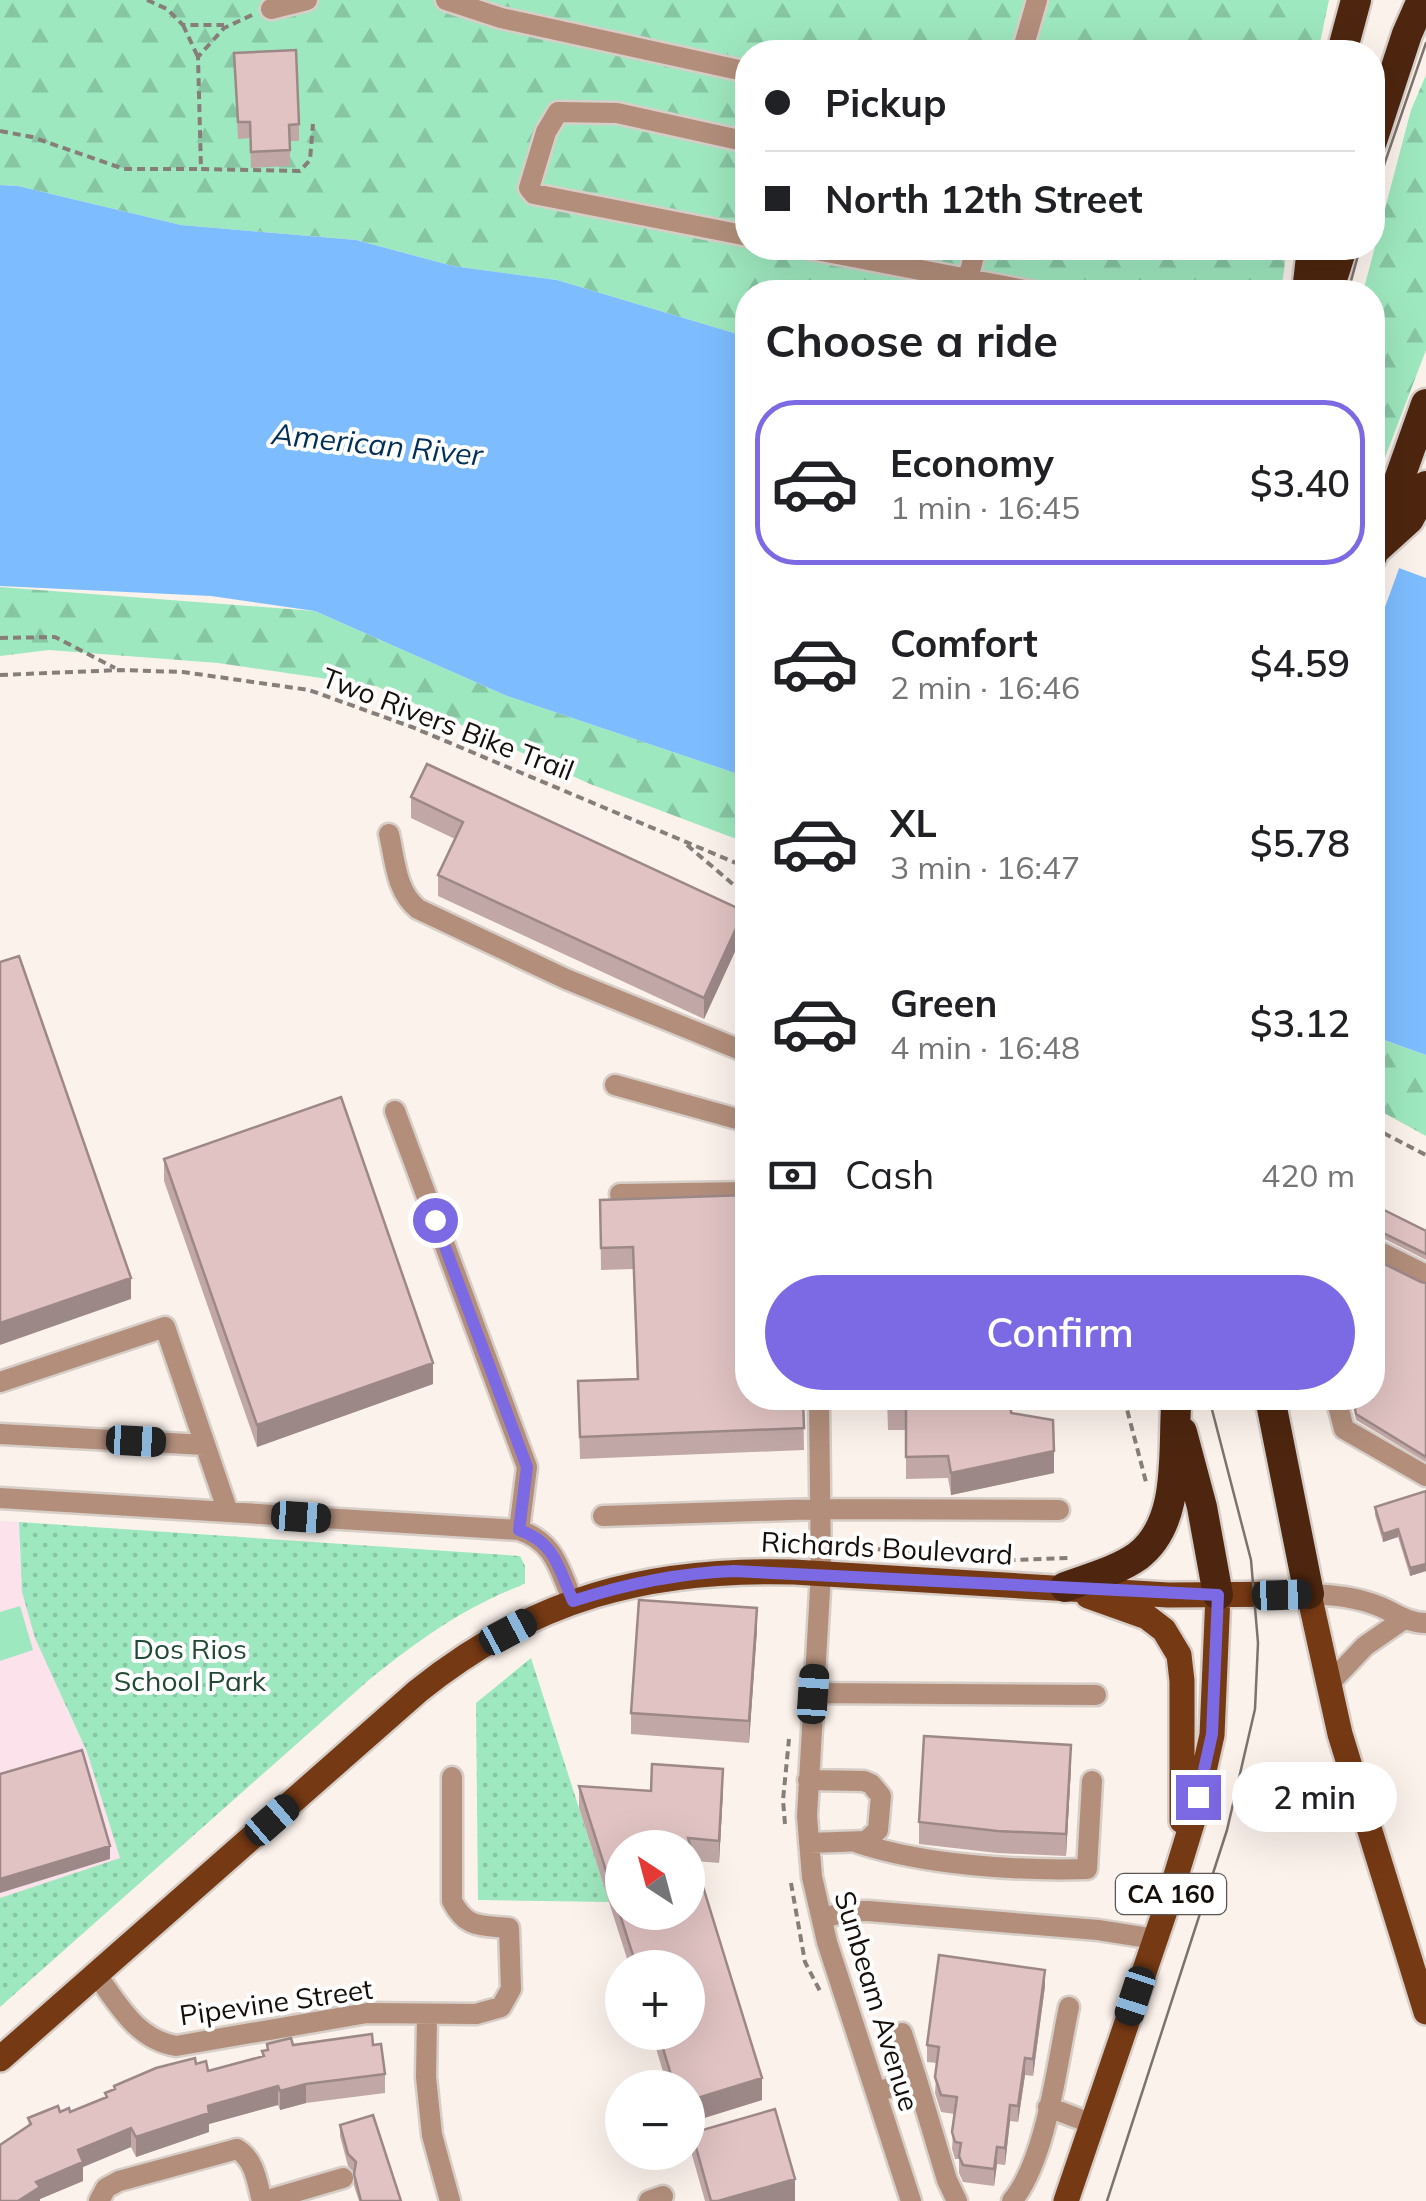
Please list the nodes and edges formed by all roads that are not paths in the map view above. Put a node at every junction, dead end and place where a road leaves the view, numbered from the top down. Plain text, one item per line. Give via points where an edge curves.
1 (307, 0) edge
2 (446, 0) edge
3 (1037, 0) edge
4 (1356, 0) edge
5 (1422, 0) edge
6 (271, 9) road end
7 (1025, 40) edge
8 (1345, 40) edge
9 (735, 69) edge
10 (1385, 101) edge
11 (735, 139) edge
12 (735, 233) edge
13 (869, 260) edge
14 (973, 260) edge
15 (968, 279) junction
16 (973, 280) edge
17 (1426, 404) edge
18 (1426, 486) edge
19 (1385, 517) edge
20 (1385, 542) edge
21 (389, 834) dead end
22 (735, 1049) edge
23 (615, 1085) dead end
24 (395, 1111) dead end
25 (735, 1118) edge
26 (735, 1192) edge
27 (620, 1194) dead end
28 (1385, 1254) edge
29 (1426, 1274) edge
30 (0, 1382) edge
31 (818, 1410) edge
32 (1174, 1410) edge
33 (1176, 1410) edge
34 (1272, 1410) edge
35 (1339, 1410) edge
36 (0, 1434) edge
37 (205, 1445) junction
38 (1426, 1476) edge
39 (0, 1498) edge
40 (820, 1509) junction
41 (1059, 1510) dead end
42 (228, 1512) junction
43 (603, 1516) dead end
44 (519, 1530) junction
45 (821, 1574) junction
46 (1065, 1587) junction
47 (1309, 1594) junction
48 (1218, 1595) junction
49 (573, 1601) junction
50 (1404, 1619) junction
51 (1426, 1623) edge
52 (1328, 1685) junction
53 (813, 1694) junction
54 (1096, 1694) dead end
55 (452, 1777) dead end
56 (808, 1780) junction
57 (1092, 1781) dead end
58 (809, 1843) junction
59 (858, 1843) junction
60 (1182, 1853) junction
61 (822, 1918) junction
62 (1155, 1938) junction
63 (96, 1974) junction
64 (1069, 2008) dead end
65 (1426, 2012) edge
66 (427, 2016) junction
67 (902, 2034) dead end
68 (0, 2059) edge
69 (917, 2080) junction
70 (876, 2092) junction
71 (1048, 2108) junction
72 (1093, 2124) junction
73 (343, 2178) dead end
74 (1066, 2195) edge
75 (99, 2201) edge
76 (263, 2201) edge
77 (450, 2201) edge
78 (911, 2201) edge
79 (957, 2201) edge
80 (1012, 2201) edge

1 - 6 street
2 - 9 street
3 - 7 street
4 - 8 highway
5 - 10 highway
11 - 12 street via 616,113 558,112 528,188
13 - 15 street
14 - 15 street
15 - 16 street
17 - 19 highway
18 - 20 highway via 1410,519
21 - 22 street via 401,887 418,909
23 - 25 street
24 - 44 street via 527,1467
26 - 27 street
28 - 29 street
30 - 37 street via 165,1327
31 - 40 street, Sunbeam Avenue
32 - 46 highway via 1170,1500 1162,1525 1126,1563
33 - 48 highway, CA 160
34 - 47 highway
35 - 38 street via 1344,1429
36 - 37 street
37 - 42 street
39 - 42 street
40 - 41 street
40 - 43 street
40 - 45 street, Sunbeam Avenue
42 - 44 street
44 - 49 street via 540,1537
45 - 46 main road, Richards Boulevard
45 - 49 main road, Richards Boulevard via 703,1572 625,1584
45 - 53 street, Sunbeam Avenue
46 - 48 main road, Richards Boulevard
46 - 60 main road via 1147,1617 1175,1647 1182,1666
47 - 48 main road, Richards Boulevard
47 - 50 street via 1346,1596
47 - 52 main road
48 - 60 main road, CA 160 via 1212,1734
49 - 63 main road, Richards Boulevard via 434,1678
50 - 51 street
50 - 52 street via 1365,1646
52 - 65 main road
53 - 54 street
53 - 56 street, Sunbeam Avenue
55 - 66 street, Pipevine Street via 452,1901 468,1923 510,1928 511,1988 501,2006
56 - 58 street, Sunbeam Avenue
56 - 59 street via 864,1781 877,1789 878,1830
57 - 59 street via 1087,1869 898,1856
58 - 59 street
58 - 61 street, Sunbeam Avenue
60 - 62 main road, CA 160
61 - 62 street via 868,1911
61 - 70 street, Sunbeam Avenue
62 - 72 main road, CA 160
63 - 66 street, Pipevine Street via 140,2033 176,2046 367,2012
63 - 68 main road, Richards Boulevard
64 - 71 street
66 - 77 street via 432,2135
67 - 69 street
69 - 70 street
69 - 79 street
70 - 78 street, Sunbeam Avenue
71 - 72 street
71 - 80 street via 1029,2176
72 - 74 main road, CA 160
73 - 76 street
75 - 76 street via 119,2182 237,2149 255,2172

